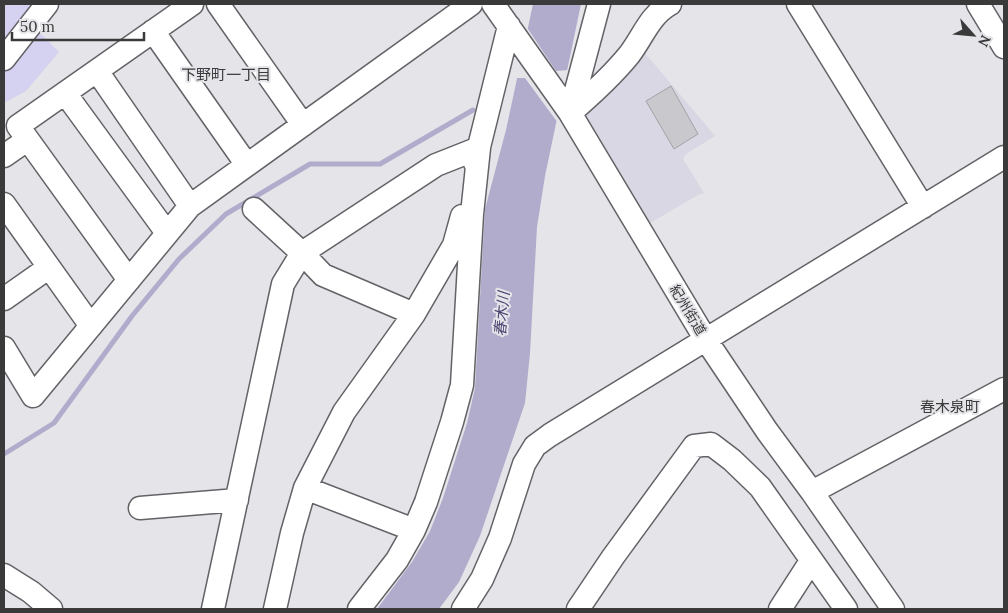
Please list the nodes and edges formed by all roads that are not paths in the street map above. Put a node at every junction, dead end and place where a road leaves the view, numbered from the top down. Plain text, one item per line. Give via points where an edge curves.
1 (47, 4) edge
2 (192, 4) edge
3 (218, 4) edge
4 (471, 4) edge
5 (493, 4) edge
6 (598, 4) edge
7 (670, 4) edge
8 (798, 4) edge
9 (978, 4) edge
10 (512, 30) junction
11 (153, 31) junction
12 (1004, 47) edge
13 (4, 59) edge
14 (97, 70) junction
15 (65, 93) junction
16 (568, 110) junction
17 (303, 125) junction
18 (28, 140) junction
19 (479, 148) junction
20 (4, 156) edge
21 (1004, 157) edge
22 (247, 165) junction
23 (4, 204) edge
24 (190, 206) junction
25 (923, 207) junction
26 (254, 209) dead end
27 (167, 233) junction
28 (302, 252) junction
29 (48, 268) junction
30 (129, 280) junction
31 (4, 299) edge
32 (414, 314) junction
33 (91, 326) junction
34 (706, 340) junction
35 (4, 348) edge
36 (1004, 388) edge
37 (305, 488) junction
38 (812, 492) junction
39 (237, 500) junction
40 (140, 508) dead end
41 (414, 530) junction
42 (811, 561) junction
43 (4, 575) edge
44 (868, 575) junction
45 (842, 603) edge
46 (51, 609) edge
47 (213, 609) edge
48 (275, 609) edge
49 (359, 609) edge
50 (463, 609) edge
51 (578, 609) edge
52 (780, 609) edge
53 (893, 609) edge

1 - 13 street
2 - 11 street
3 - 17 street
4 - 17 street
5 - 10 street, 紀州街道
6 - 16 street
7 - 16 street via 650,21 629,54 599,89
8 - 25 street
9 - 12 street
10 - 16 street, 紀州街道
10 - 19 street
11 - 14 street
11 - 22 street
14 - 15 street
14 - 24 street
15 - 18 street via 18,126
15 - 27 street
16 - 34 street, 紀州街道
17 - 22 street
18 - 20 street
18 - 30 street
19 - 28 street via 436,166
19 - 32 street via 454,245
19 - 41 street via 462,386 429,493
21 - 25 street
22 - 24 street
23 - 29 street
24 - 27 street
25 - 34 street
26 - 28 street
27 - 30 street
28 - 32 street via 322,275
28 - 39 street via 283,284
29 - 31 street
29 - 33 street
30 - 33 street
32 - 37 street via 344,412
33 - 35 street via 33,396
34 - 38 street, 紀州街道
34 - 50 street via 535,446 524,464 500,538 482,578
36 - 38 street
37 - 41 street
37 - 48 street
38 - 44 street, 紀州街道
39 - 40 street
39 - 47 street
41 - 49 street via 397,560
42 - 45 street
42 - 51 street via 760,487 710,444 694,446
42 - 52 street
43 - 46 street
44 - 45 street
44 - 53 street, 紀州街道

